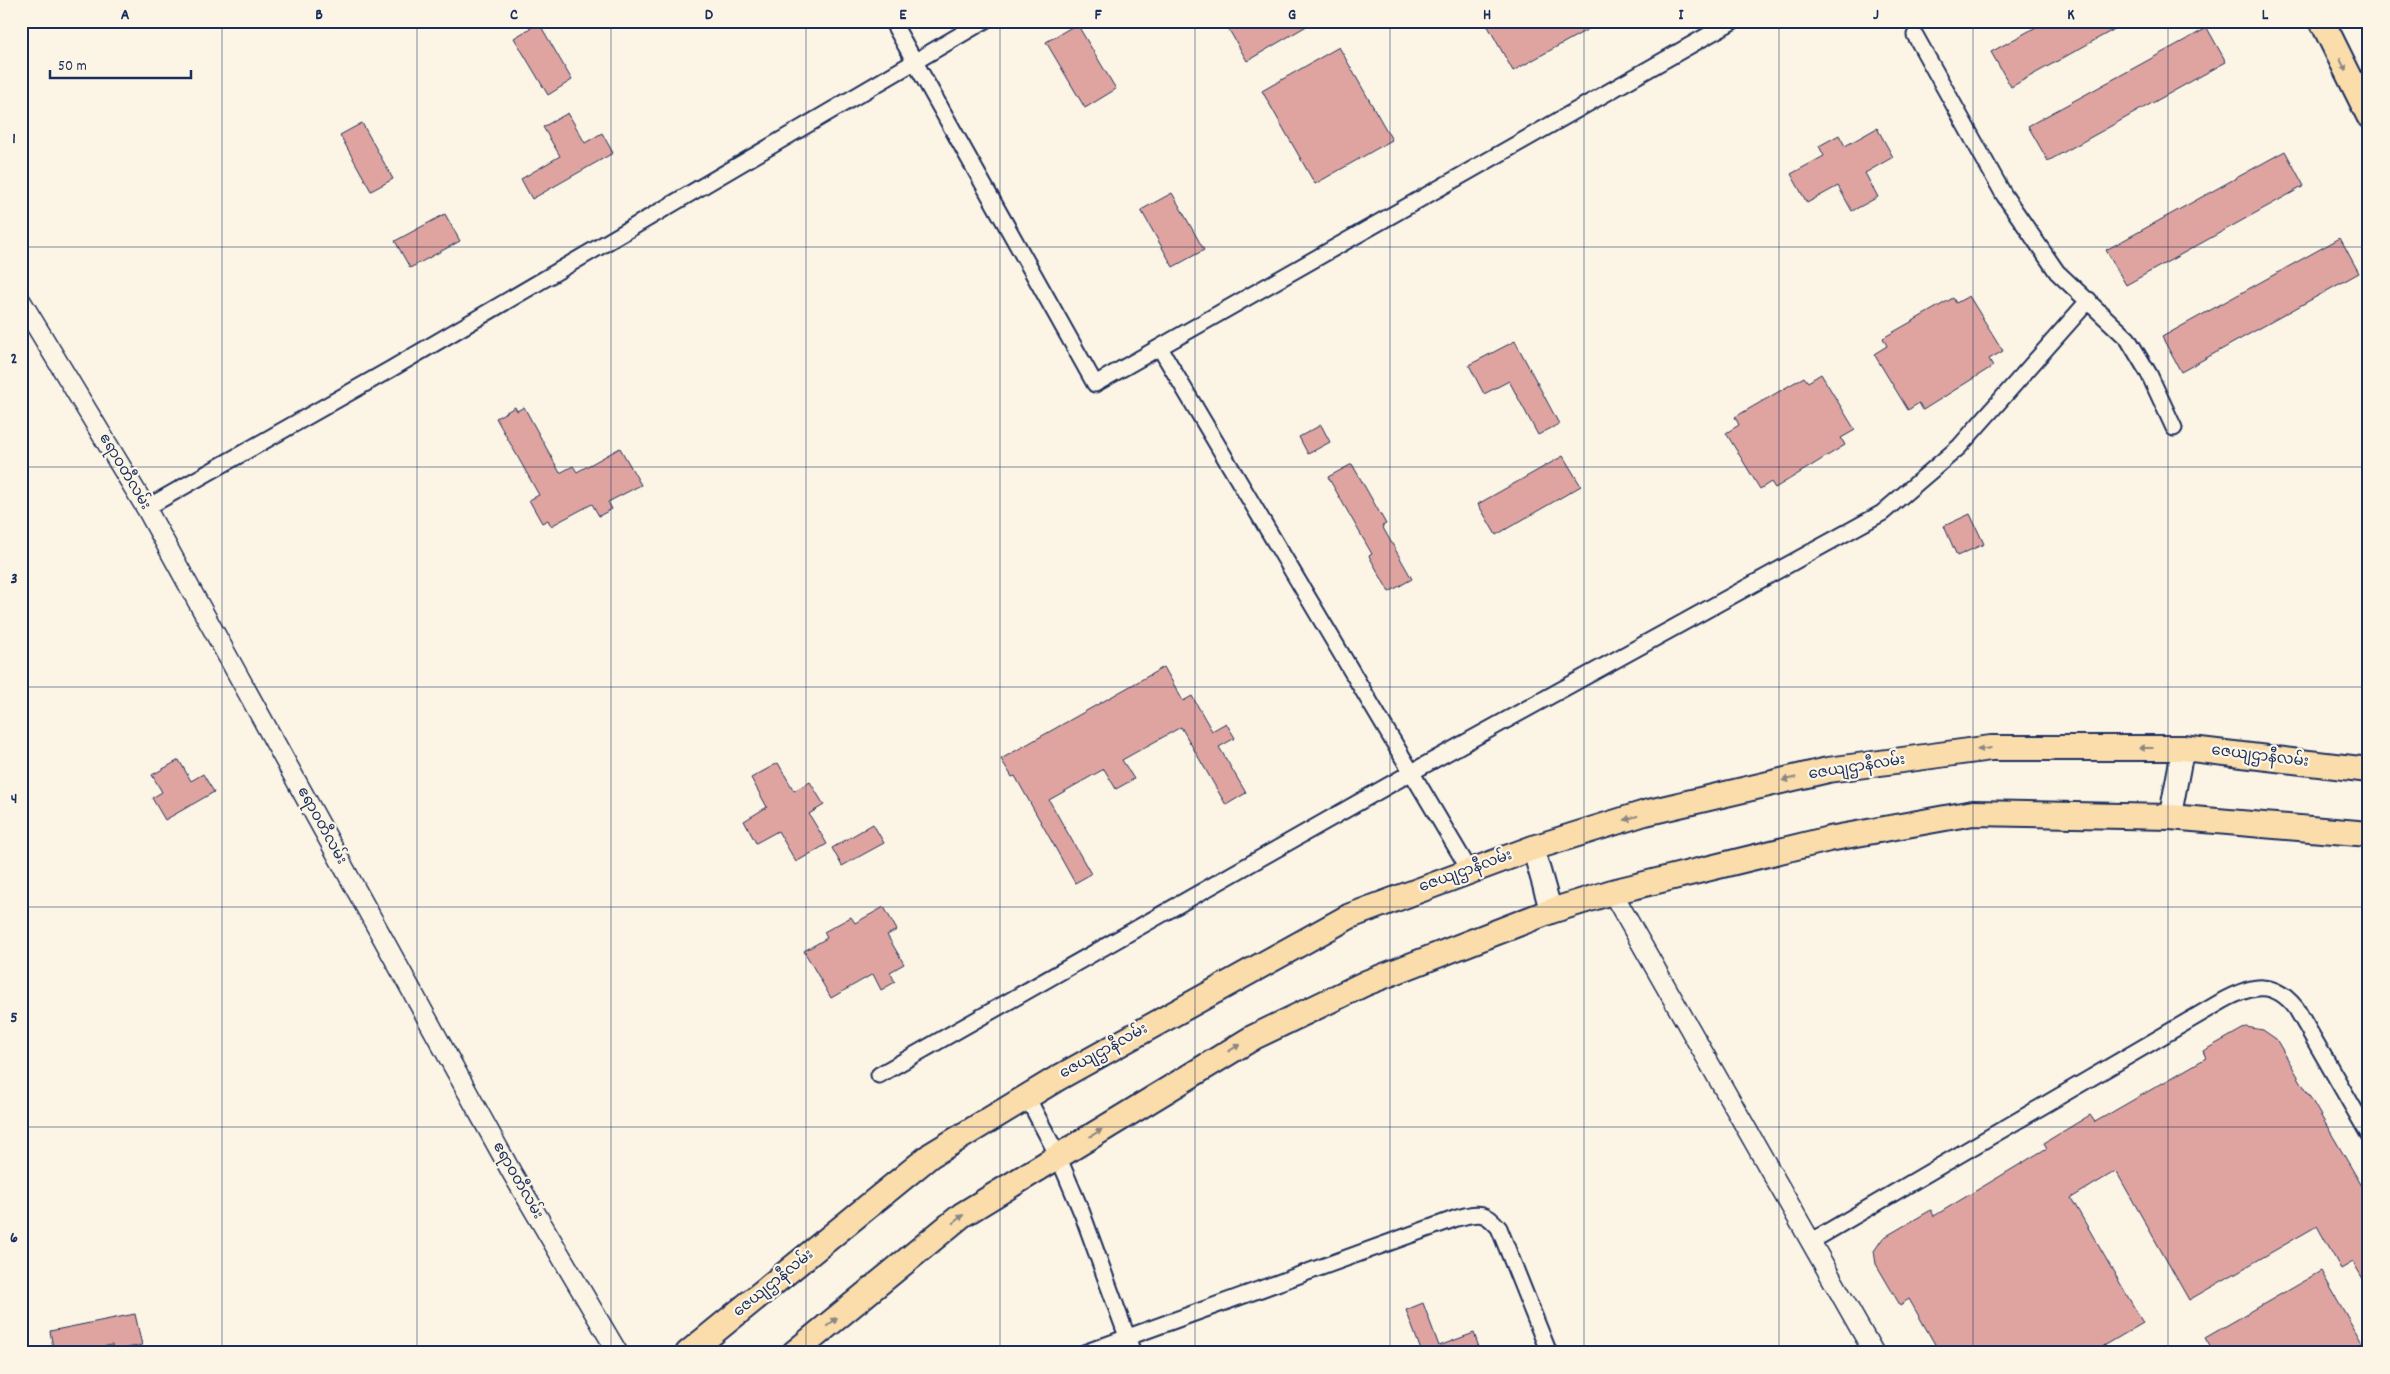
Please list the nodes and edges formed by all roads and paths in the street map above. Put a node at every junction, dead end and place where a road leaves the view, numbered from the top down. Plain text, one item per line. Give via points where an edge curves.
1 (892, 21) edge
2 (984, 21) edge
3 (1733, 21) edge
4 (2322, 21) edge
5 (1915, 35) dead end
6 (915, 62) junction
7 (2369, 116) edge
8 (2088, 300) junction
9 (21, 301) edge
10 (1160, 348) junction
11 (2174, 428) dead end
12 (146, 508) junction
13 (2183, 748) junction
14 (2369, 770) edge
15 (1412, 772) junction
16 (2170, 818) junction
17 (2369, 834) edge
18 (1533, 848) junction
19 (1470, 871) junction
20 (1612, 892) junction
21 (1551, 911) junction
22 (878, 1075) dead end
23 (1027, 1097) junction
24 (2369, 1135) edge
25 (1058, 1156) junction
26 (1810, 1242) junction
27 (1127, 1337) junction
28 (618, 1353) edge
29 (688, 1353) edge
30 (794, 1353) edge
31 (1084, 1353) edge
32 (1133, 1353) edge
33 (1549, 1353) edge
34 (1874, 1353) edge

1 - 6 street
2 - 6 street
3 - 10 street
4 -> 7 main road
5 - 8 street via 2004,195 2057,272
6 - 10 street via 1096,384
6 - 12 street via 391,369
8 - 11 street via 2128,339 2150,374
8 - 15 street via 1959,447 1882,513
9 - 12 street, ဧရာဝတီလမ်း
10 - 15 street
12 - 28 street, ဧရာဝတီလမ်း via 512,1173
13 - 14 main road, ဇေယျဌာနီလမ်း
13 - 16 main road
13 -> 18 main road, ဇေယျဌာနီလမ်း via 1991,748 1828,770 1645,813
15 - 19 street
15 - 22 street
16 - 17 main road
16 - 20 main road via 1973,813 1829,839
18 - 19 main road, ဇေယျဌာနီလမ်း
18 - 21 main road
19 - 23 main road, ဇေယျဌာနီလမ်း via 1350,916
20 - 21 main road
20 - 26 street
25 -> 21 main road via 1254,1037 1366,983
23 - 25 street
23 - 29 main road, ဇေယျဌာနီလမ်း via 931,1156
24 - 26 street via 2296,1008 2276,990 2253,988 2224,1000
25 - 27 street
30 -> 25 main road via 962,1215
26 - 34 street
27 - 31 street
27 - 32 street
27 - 33 street via 1457,1218 1482,1213 1499,1228

